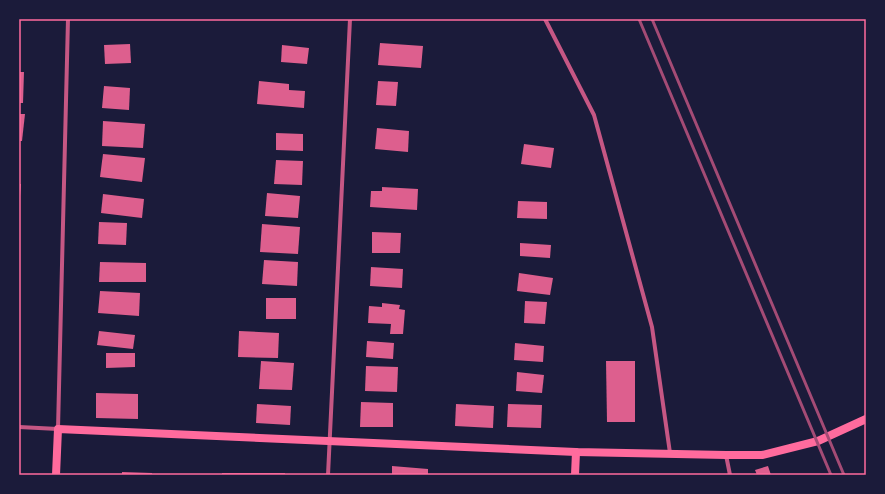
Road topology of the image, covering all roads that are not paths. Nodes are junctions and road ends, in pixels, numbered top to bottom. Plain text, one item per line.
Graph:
1 (68, 19) edge
2 (350, 19) edge
3 (545, 19) edge
4 (866, 419) edge
5 (19, 427) edge
6 (58, 429) junction
7 (330, 440) junction
8 (576, 452) junction
9 (670, 453) junction
10 (726, 455) junction
11 (56, 475) edge
12 (328, 475) edge
13 (574, 475) edge
14 (730, 475) edge

1 - 6 street
2 - 7 street
3 - 9 street
4 - 10 main road
5 - 6 street
6 - 7 main road
6 - 11 main road
7 - 8 main road
7 - 12 street
8 - 9 main road
8 - 13 main road
9 - 10 main road
10 - 14 street

